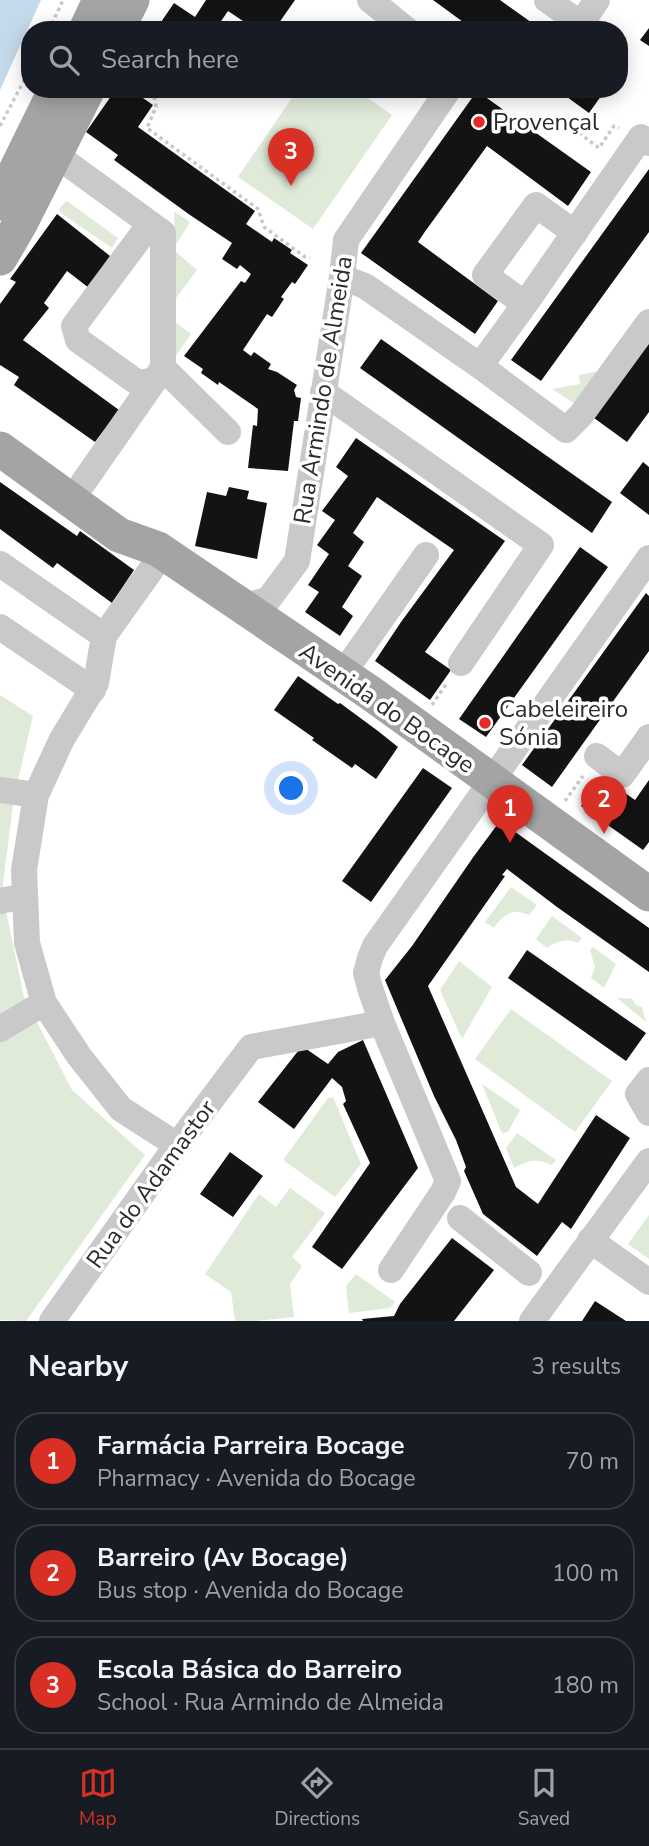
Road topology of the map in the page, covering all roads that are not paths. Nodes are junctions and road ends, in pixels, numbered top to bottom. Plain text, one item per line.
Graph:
1 (100, 0) edge
2 (132, 0) edge
3 (370, 0) edge
4 (547, 0) edge
5 (597, 0) edge
6 (90, 21) edge
7 (122, 21) edge
8 (397, 21) edge
9 (577, 21) edge
10 (583, 21) edge
11 (52, 98) edge
12 (84, 98) edge
13 (443, 98) edge
14 (649, 143) edge
15 (56, 155) junction
16 (0, 203) edge
17 (150, 224) junction
18 (575, 233) junction
19 (0, 258) edge
20 (342, 277) junction
21 (525, 304) junction
22 (649, 323) edge
23 (480, 366) junction
24 (159, 374) junction
25 (323, 392) junction
26 (0, 423) edge
27 (228, 432) dead end
28 (0, 449) edge
29 (83, 483) junction
30 (160, 551) junction
31 (426, 555) dead end
32 (649, 558) edge
33 (0, 564) edge
34 (240, 607) junction
35 (0, 627) edge
36 (104, 636) junction
37 (461, 663) road end
38 (342, 675) junction
39 (93, 690) junction
40 (649, 737) edge
41 (597, 756) road end
42 (492, 782) junction
43 (0, 790) edge
44 (36, 795) junction
45 (649, 894) edge
46 (12, 899) edge
47 (44, 1003) junction
48 (383, 1023) junction
49 (0, 1029) edge
50 (649, 1080) edge
51 (649, 1113) edge
52 (177, 1145) junction
53 (649, 1161) edge
54 (460, 1219) dead end
55 (590, 1240) junction
56 (391, 1270) dead end
57 (529, 1273) dead end
58 (649, 1282) edge
59 (52, 1321) edge
60 (532, 1321) edge

1 - 6 main road
2 - 7 main road
3 - 8 street
4 - 9 street
5 - 10 street
11 - 16 main road
12 - 15 main road
13 - 20 street, Rua Armindo de Almeida
14 - 18 street
15 - 17 street
15 - 19 main road
17 - 24 street
17 - 24 street
18 - 21 street
18 - 21 street
20 - 23 street
20 - 25 street, Rua Armindo de Almeida
21 - 23 street
22 - 23 street
24 - 27 street
24 - 29 street
25 - 34 street, Rua Armindo de Almeida
25 - 37 street
26 - 29 main road, Avenida do Bocage
28 - 30 main road, Avenida do Bocage
29 - 30 main road, Avenida do Bocage
30 - 34 main road, Avenida do Bocage
30 - 36 street
31 - 38 street
32 - 42 street
33 - 36 street
34 - 38 main road, Avenida do Bocage
35 - 39 street
36 - 39 street
38 - 42 main road, Avenida do Bocage
39 - 44 street
40 - 41 street
42 - 45 main road, Avenida do Bocage
42 - 48 street
43 - 44 street
44 - 46 street
46 - 47 street
47 - 49 street
47 - 52 street
48 - 52 street, Rua do Adamastor
48 - 56 street
50 - 51 street
52 - 59 street, Rua do Adamastor
53 - 55 street
54 - 57 street
55 - 58 street
55 - 60 street

